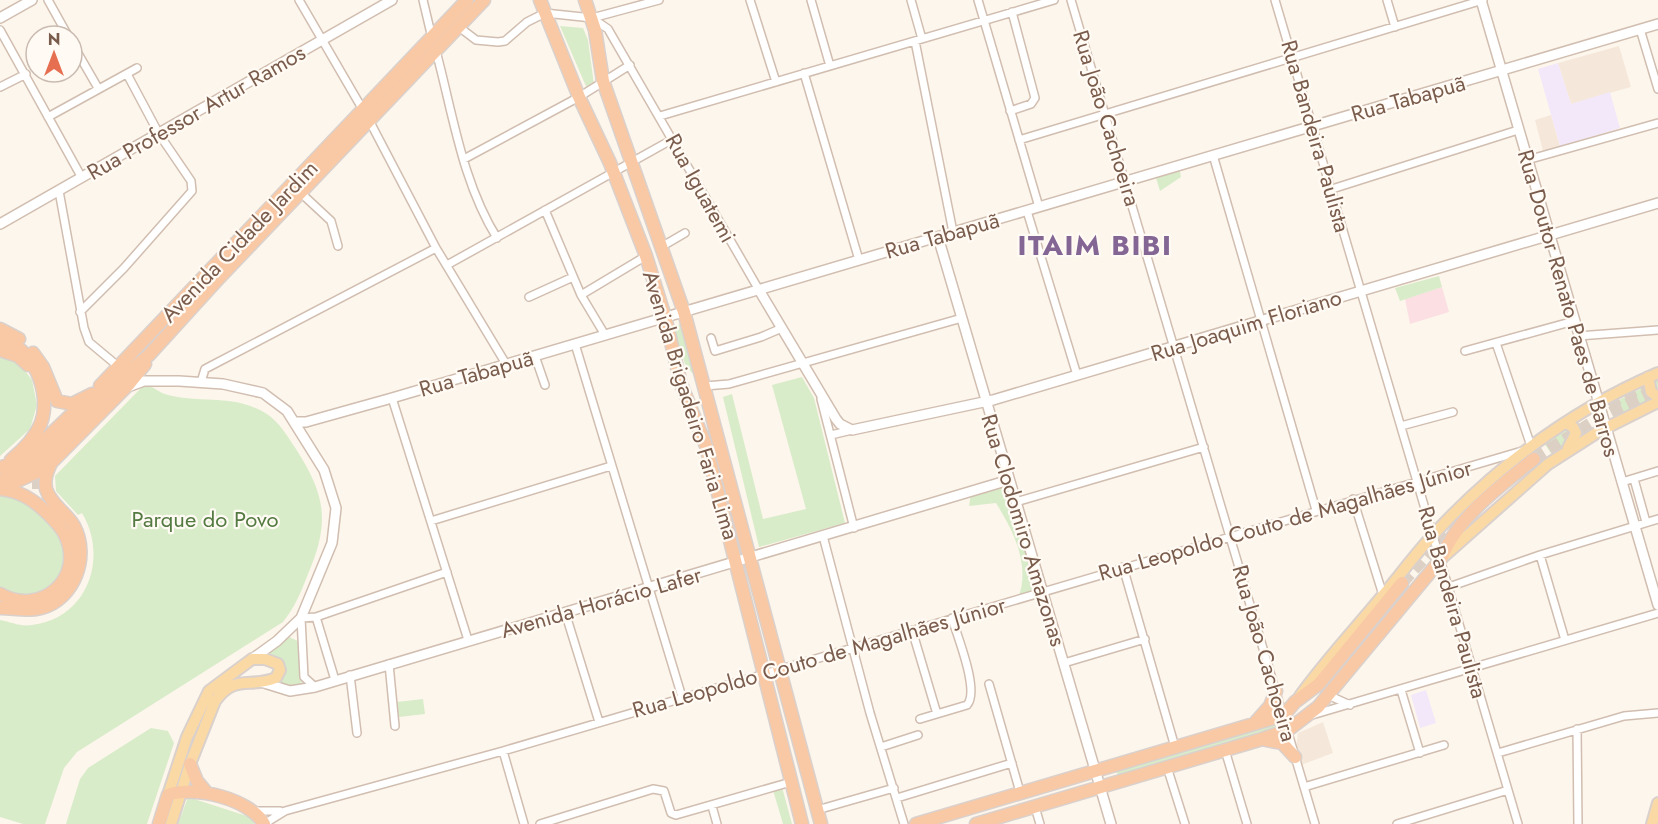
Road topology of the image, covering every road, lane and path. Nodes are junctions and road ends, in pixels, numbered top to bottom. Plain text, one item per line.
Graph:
1 (32, 0) edge
2 (48, 0) edge
3 (299, 0) edge
4 (392, 0) edge
5 (423, 0) edge
6 (467, 0) edge
7 (484, 0) edge
8 (540, 0) edge
9 (585, 0) edge
10 (659, 0) edge
11 (750, 0) edge
12 (811, 0) edge
13 (911, 0) edge
14 (978, 0) edge
15 (1054, 0) edge
16 (1071, 0) edge
17 (1275, 0) edge
18 (1387, 0) edge
19 (1482, 0) edge
20 (1012, 12) junction
21 (544, 13) junction
22 (0, 18) edge
23 (592, 18) junction
24 (984, 21) junction
25 (61, 24) edge
26 (1658, 24) edge
27 (459, 27) junction
28 (1395, 27) junction
29 (1640, 29) junction
30 (0, 30) edge
31 (432, 38) junction
32 (321, 40) junction
33 (919, 40) junction
34 (436, 51) junction
35 (1293, 58) junction
36 (84, 64) edge
37 (630, 65) junction
38 (830, 66) junction
39 (137, 68) dead end
40 (1501, 70) junction
41 (24, 71) edge
42 (804, 73) junction
43 (127, 74) junction
44 (24, 75) edge
45 (603, 81) junction
46 (776, 82) junction
47 (31, 84) edge
48 (0, 87) edge
49 (98, 88) junction
50 (1658, 89) edge
51 (579, 97) junction
52 (1011, 111) junction
53 (1105, 114) junction
54 (660, 116) junction
55 (48, 117) junction
56 (367, 117) junction
57 (1658, 123) edge
58 (1313, 126) junction
59 (1518, 130) junction
60 (159, 134) junction
61 (673, 140) junction
62 (1019, 140) junction
63 (1213, 155) junction
64 (464, 159) junction
65 (1527, 160) junction
66 (630, 162) junction
67 (322, 164) dead end
68 (613, 171) junction
69 (82, 178) junction
70 (1126, 181) junction
71 (1332, 189) junction
72 (59, 191) junction
73 (302, 194) junction
74 (1658, 203) edge
75 (1039, 207) junction
76 (545, 210) junction
77 (1026, 210) junction
78 (0, 224) edge
79 (953, 232) junction
80 (686, 233) dead end
81 (1549, 236) junction
82 (938, 237) junction
83 (497, 238) junction
84 (338, 246) dead end
85 (661, 247) junction
86 (436, 248) junction
87 (646, 256) junction
88 (859, 260) junction
89 (447, 265) junction
90 (573, 277) junction
91 (214, 280) junction
92 (759, 290) junction
93 (1361, 291) junction
94 (581, 295) junction
95 (529, 297) dead end
96 (80, 312) junction
97 (684, 312) junction
98 (665, 317) junction
99 (962, 318) junction
100 (1262, 321) junction
101 (1574, 321) junction
102 (782, 328) junction
103 (0, 329) edge
104 (1658, 330) edge
105 (605, 335) junction
106 (1578, 336) junction
107 (711, 338) dead end
108 (0, 339) edge
109 (1496, 343) junction
110 (575, 344) junction
111 (1175, 347) junction
112 (0, 350) edge
113 (1465, 351) dead end
114 (149, 356) junction
115 (535, 356) junction
116 (676, 362) junction
117 (506, 364) junction
118 (803, 364) junction
119 (119, 367) junction
120 (36, 374) junction
121 (1077, 375) junction
122 (1653, 375) edge
123 (201, 382) junction
124 (545, 385) dead end
125 (705, 386) junction
126 (819, 390) junction
127 (92, 394) junction
128 (119, 394) junction
129 (1658, 397) edge
130 (392, 398) junction
131 (986, 402) junction
132 (1658, 402) edge
133 (1598, 403) junction
134 (692, 410) junction
135 (711, 410) junction
136 (1453, 412) dead end
137 (294, 422) junction
138 (1566, 423) junction
139 (1401, 426) junction
140 (1606, 428) junction
141 (852, 430) junction
142 (831, 435) junction
143 (40, 446) junction
144 (1204, 447) junction
145 (1528, 448) junction
146 (1566, 451) junction
147 (1534, 459) tunnel mouth
148 (49, 461) junction
149 (611, 466) junction
150 (0, 467) edge
151 (1658, 471) edge
152 (1634, 478) junction
153 (1009, 480) junction
154 (1418, 480) junction
155 (1622, 482) junction
156 (0, 485) edge
157 (38, 489) dead end
158 (1353, 499) junction
159 (1016, 502) junction
160 (1316, 510) junction
161 (1658, 519) edge
162 (431, 521) junction
163 (1646, 522) junction
164 (1636, 525) junction
165 (854, 528) junction
166 (1433, 534) junction
167 (823, 536) junction
168 (1231, 536) junction
169 (1540, 555) junction
170 (751, 557) junction
171 (1441, 559) junction
172 (737, 561) junction
173 (1123, 567) junction
174 (447, 572) junction
175 (1402, 583) tunnel mouth
176 (648, 587) junction
177 (1449, 587) junction
178 (68, 590) junction
179 (1043, 591) junction
180 (0, 594) edge
181 (1383, 595) junction
182 (1658, 605) edge
183 (0, 608) edge
184 (565, 612) junction
185 (1658, 613) edge
186 (316, 617) junction
187 (301, 618) junction
188 (952, 618) junction
189 (912, 630) junction
190 (1145, 639) junction
191 (468, 640) junction
192 (1565, 640) junction
193 (852, 647) junction
194 (252, 659) junction
195 (1064, 663) junction
196 (389, 664) junction
197 (779, 668) junction
198 (1473, 669) junction
199 (765, 672) junction
200 (350, 675) junction
201 (335, 680) junction
202 (261, 682) junction
203 (989, 684) dead end
204 (315, 687) junction
205 (1401, 690) junction
206 (1276, 691) junction
207 (1328, 695) junction
208 (682, 697) junction
209 (1295, 702) junction
210 (1350, 705) junction
211 (1658, 713) edge
212 (937, 714) junction
213 (792, 715) junction
214 (1284, 716) junction
215 (1307, 717) junction
216 (920, 719) dead end
217 (598, 722) junction
218 (777, 723) junction
219 (1254, 724) junction
220 (395, 726) dead end
221 (1577, 729) junction
222 (1288, 730) junction
223 (357, 733) dead end
224 (918, 735) dead end
225 (781, 740) junction
226 (1259, 740) junction
227 (1444, 745) dead end
228 (881, 747) junction
229 (1175, 747) junction
230 (1225, 750) junction
231 (503, 751) junction
232 (1419, 753) junction
233 (1498, 753) junction
234 (1295, 757) junction
235 (1012, 763) junction
236 (190, 764) junction
237 (1167, 767) junction
238 (1095, 770) junction
239 (807, 773) junction
240 (791, 782) junction
241 (1100, 787) junction
242 (1304, 787) junction
243 (894, 788) junction
244 (1508, 790) junction
245 (181, 792) junction
246 (1020, 792) junction
247 (207, 793) junction
248 (168, 795) junction
249 (897, 798) junction
250 (1658, 803) edge
251 (712, 806) junction
252 (1035, 807) junction
253 (285, 811) junction
254 (254, 812) junction
255 (820, 819) edge
256 (1002, 820) edge
257 (1651, 822) edge
258 (159, 824) edge
259 (171, 824) edge
260 (264, 824) edge
261 (525, 824) edge
262 (540, 824) edge
263 (717, 824) edge
264 (801, 824) edge
265 (904, 824) edge
266 (916, 824) edge
267 (976, 824) edge
268 (1040, 824) edge
269 (1111, 824) edge
270 (1185, 824) edge
271 (1246, 824) edge
272 (1315, 824) edge
273 (1397, 824) edge
274 (1518, 824) edge
275 (1578, 824) edge

1 - 22 street
2 - 25 street
3 - 32 street
4 - 32 street, Rua Professor Artur Ramos
5 - 31 street
6 - 31 highway, Avenida Cidade Jardim
7 - 27 highway, Avenida Cidade Jardim
8 - 21 highway, Avenida Brigadeiro Faria Lima
9 - 23 highway, Avenida Brigadeiro Faria Lima
10 - 23 street
11 - 46 street
12 - 38 street
13 - 33 street
14 - 24 street
15 - 20 street
16 - 53 street, Rua João Cachoeira
17 - 35 street, Rua Bandeira Paulista
18 - 28 street
19 - 28 street
19 - 40 street, Rua Doutor Renato Paes de Barros
20 - 24 street
20 - 52 street
21 - 23 street
21 - 27 street
21 - 51 highway, Avenida Brigadeiro Faria Lima
23 - 37 street, Rua Iguatemi
23 - 45 highway, Avenida Brigadeiro Faria Lima
24 - 33 street
24 - 52 street
26 - 29 street, Rua Tabapuã
27 - 34 highway, Avenida Cidade Jardim
28 - 35 street
29 - 40 street, Rua Tabapuã
29 - 50 street
30 - 41 street
31 - 56 highway, Avenida Cidade Jardim
32 - 56 street
32 - 60 street, Rua Professor Artur Ramos
33 - 38 street
33 - 79 street
34 - 56 highway, Avenida Cidade Jardim
34 - 64 street
35 - 53 street
35 - 58 street, Rua Bandeira Paulista
36 - 49 street
37 - 45 street
37 - 54 street, Rua Iguatemi
38 - 42 street
39 - 43 street
40 - 58 street, Rua Tabapuã
40 - 59 street, Rua Doutor Renato Paes de Barros
42 - 46 street
42 - 88 street
43 - 49 street
43 - 60 street
44 - 48 street
45 - 51 street
45 - 66 highway, Avenida Brigadeiro Faria Lima
46 - 54 street
47 - 55 street
49 - 55 street
51 - 64 street
51 - 68 highway, Avenida Brigadeiro Faria Lima
52 - 62 street
53 - 62 street
53 - 70 street, Rua João Cachoeira
54 - 61 street, Rua Iguatemi
55 - 69 street
56 - 73 highway, Avenida Cidade Jardim
56 - 86 street
56 - 119 highway, Avenida Cidade Jardim
57 - 65 street
58 - 63 street, Rua Tabapuã
58 - 71 street, Rua Bandeira Paulista
59 - 65 street, Rua Doutor Renato Paes de Barros
59 - 71 street
60 - 69 street, Rua Professor Artur Ramos
60 - 96 street
61 - 66 street
61 - 92 street, Rua Iguatemi
62 - 75 street
63 - 70 street, Rua Tabapuã
63 - 100 street
64 - 83 street
65 - 81 street, Rua Doutor Renato Paes de Barros
66 - 68 street
66 - 85 highway, Avenida Brigadeiro Faria Lima
67 - 91 highway
68 - 76 street
68 - 87 highway, Avenida Brigadeiro Faria Lima
69 - 72 street, Rua Professor Artur Ramos
70 - 75 street, Rua Tabapuã
70 - 111 street, Rua João Cachoeira
71 - 93 street, Rua Bandeira Paulista
72 - 78 street, Rua Professor Artur Ramos
72 - 96 street
73 - 84 street
73 - 91 highway, Avenida Cidade Jardim
74 - 81 street, Rua Joaquim Floriano
75 - 77 street, Rua Tabapuã
76 - 83 street
76 - 90 street
77 - 79 street, Rua Tabapuã
77 - 121 street
79 - 82 street, Rua Tabapuã
80 - 85 street
81 - 93 street, Rua Joaquim Floriano
81 - 101 street, Rua Doutor Renato Paes de Barros
82 - 88 street, Rua Tabapuã
82 - 99 street, Rua Clodomiro Amazonas
83 - 89 street
85 - 97 highway, Avenida Brigadeiro Faria Lima
86 - 89 street
86 - 123 street
87 - 94 street
87 - 98 highway, Avenida Brigadeiro Faria Lima
88 - 92 street, Rua Tabapuã
89 - 117 street
90 - 94 street
90 - 95 street
91 - 114 highway, Avenida Cidade Jardim
91 - 143 highway
92 - 97 street, Rua Tabapuã
92 - 102 street, Rua Iguatemi
93 - 100 street, Rua Joaquim Floriano
93 - 139 street, Rua Bandeira Paulista
94 - 105 street
96 - 119 street
97 - 98 street, Rua Tabapuã
97 - 125 highway, Avenida Brigadeiro Faria Lima
98 - 105 street, Rua Tabapuã
98 - 116 highway, Avenida Brigadeiro Faria Lima
99 - 118 street
99 - 131 street, Rua Clodomiro Amazonas
100 - 111 street, Rua Joaquim Floriano
100 - 160 street
101 - 106 street, Rua Doutor Renato Paes de Barros
101 - 109 street
102 - 107 street
102 - 118 street, Rua Iguatemi
103 - 127 highway
104 - 106 street
105 - 110 street, Rua Tabapuã
106 - 133 street, Rua Doutor Renato Paes de Barros
108 - 120 highway
109 - 113 street
109 - 145 street
110 - 115 street, Rua Tabapuã
110 - 149 street
111 - 121 street, Rua Joaquim Floriano
111 - 144 street, Rua João Cachoeira
112 - 120 highway
114 - 128 highway, Avenida Cidade Jardim
114 - 148 highway
114 - 156 highway, Avenida Cidade Jardim
115 - 117 street, Rua Tabapuã
115 - 124 street
116 - 125 highway
116 - 134 highway, Avenida Brigadeiro Faria Lima
117 - 130 street, Rua Tabapuã
118 - 125 street
118 - 126 street, Rua Iguatemi
119 - 127 highway, Avenida Cidade Jardim
120 - 150 highway
121 - 131 street, Rua Joaquim Floriano
122 - 129 main road
122 - 133 main road
123 - 128 street
123 - 137 street
125 - 135 highway, Avenida Brigadeiro Faria Lima
126 - 141 street, Rua Iguatemi
126 - 142 street
127 - 143 highway, Avenida Cidade Jardim
128 - 148 highway, Avenida Cidade Jardim
130 - 137 street, Rua Tabapuã
130 - 162 street
131 - 141 street, Rua Joaquim Floriano
131 - 153 street, Rua Clodomiro Amazonas
132 - 140 main road
133 - 138 main road
133 - 140 street, Rua Doutor Renato Paes de Barros
134 - 135 highway
134 - 172 highway, Avenida Brigadeiro Faria Lima
135 - 170 highway, Avenida Brigadeiro Faria Lima
136 - 139 street
137 - 187 street
138 - 145 main road
138 - 146 main road
139 - 154 street, Rua Bandeira Paulista
140 - 146 main road
140 - 155 street, Rua Doutor Renato Paes de Barros
141 - 142 street, Rua Joaquim Floriano
142 - 165 street
143 - 150 highway, Avenida Cidade Jardim
144 - 159 street
144 - 168 street, Rua João Cachoeira
145 - 154 street, Rua Leopoldo Couto de Magalhães Júnior
145 - 166 main road
146 - 171 main road
147 - 171 highway
148 - 156 highway, Avenida Cidade Jardim
148 - 178 highway
149 - 162 street
149 - 176 street
151 - 152 street
152 - 155 street
152 - 163 street, Rua Doutor Renato Paes de Barros
153 - 159 street, Rua Clodomiro Amazonas
153 - 165 street, Avenida Horácio Lafer
154 - 158 street, Rua Leopoldo Couto de Magalhães Júnior
154 - 166 street, Rua Bandeira Paulista
155 - 164 street, Rua Doutor Renato Paes de Barros
156 - 180 highway
157 - 178 highway
158 - 160 street, Rua Leopoldo Couto de Magalhães Júnior
158 - 181 street
159 - 179 street, Rua Clodomiro Amazonas
160 - 168 street, Rua Leopoldo Couto de Magalhães Júnior
161 - 163 street
162 - 174 street
163 - 164 street
164 - 169 street
164 - 182 street, Rua Doutor Renato Paes de Barros
165 - 167 street, Avenida Horácio Lafer
166 - 171 street, Rua Bandeira Paulista
166 - 181 main road
167 - 170 street, Avenida Horácio Lafer
167 - 193 street
168 - 173 street, Rua Leopoldo Couto de Magalhães Júnior
168 - 206 street, Rua João Cachoeira
169 - 177 street
169 - 192 street
170 - 172 street, Avenida Horácio Lafer
170 - 197 highway, Avenida Brigadeiro Faria Lima
171 - 177 street, Rua Bandeira Paulista
171 - 207 highway
172 - 176 street, Avenida Horácio Lafer
172 - 199 highway, Avenida Brigadeiro Faria Lima
173 - 179 street, Rua Leopoldo Couto de Magalhães Júnior
173 - 190 street
174 - 186 street
174 - 191 street
175 - 209 highway
176 - 184 street, Avenida Horácio Lafer
176 - 208 street
177 - 198 street, Rua Bandeira Paulista
178 - 183 highway
179 - 188 street, Rua Leopoldo Couto de Magalhães Júnior
179 - 195 street, Rua Clodomiro Amazonas
181 - 209 main road
184 - 191 street, Avenida Horácio Lafer
184 - 217 street
185 - 192 street
186 - 187 street
186 - 201 street
187 - 194 street
187 - 204 street
188 - 189 street, Rua Leopoldo Couto de Magalhães Júnior
188 - 212 street
189 - 193 street, Rua Leopoldo Couto de Magalhães Júnior
189 - 212 street
190 - 195 street
190 - 229 street
191 - 196 street, Avenida Horácio Lafer
192 - 198 street
193 - 197 street, Rua Leopoldo Couto de Magalhães Júnior
193 - 228 street
194 - 202 main road
194 - 248 main road
195 - 238 street, Rua Clodomiro Amazonas
196 - 200 street, Avenida Horácio Lafer
196 - 220 street
197 - 199 street, Rua Leopoldo Couto de Magalhães Júnior
197 - 213 highway, Avenida Brigadeiro Faria Lima
198 - 205 street
198 - 233 street, Rua Bandeira Paulista
199 - 208 street, Rua Leopoldo Couto de Magalhães Júnior
199 - 218 highway, Avenida Brigadeiro Faria Lima
200 - 201 street, Avenida Horácio Lafer
200 - 223 street
201 - 204 street, Avenida Horácio Lafer
202 - 204 street, Avenida Horácio Lafer
202 - 236 main road
203 - 235 street
205 - 210 street
205 - 232 street
206 - 214 street, Rua João Cachoeira
206 - 219 highway
207 - 210 street
207 - 215 highway
208 - 217 street, Rua Leopoldo Couto de Magalhães Júnior
209 - 214 highway
210 - 215 street
211 - 221 street
212 - 216 street
213 - 218 highway
213 - 239 highway, Avenida Brigadeiro Faria Lima
214 - 219 highway
214 - 222 street, Rua João Cachoeira
215 - 222 highway
217 - 231 street, Rua Leopoldo Couto de Magalhães Júnior
218 - 225 highway, Avenida Brigadeiro Faria Lima
219 - 229 highway
221 - 233 street
221 - 275 street
222 - 226 highway
222 - 234 street, Rua João Cachoeira
224 - 228 street
225 - 239 highway
225 - 240 highway, Avenida Brigadeiro Faria Lima
226 - 230 highway
226 - 234 highway
227 - 232 street
228 - 243 street
229 - 238 highway
230 - 237 highway
230 - 271 street
231 - 253 street, Rua Leopoldo Couto de Magalhães Júnior
231 - 261 street
232 - 242 street
233 - 244 street, Rua Bandeira Paulista
234 - 242 street, Rua João Cachoeira
235 - 246 street
235 - 249 street
236 - 245 main road
236 - 247 highway
237 - 241 highway
237 - 270 street
238 - 241 street, Rua Clodomiro Amazonas
238 - 246 highway
239 - 255 highway, Avenida Brigadeiro Faria Lima
240 - 251 street
240 - 264 highway, Avenida Brigadeiro Faria Lima
241 - 252 highway
241 - 269 street, Rua Clodomiro Amazonas
242 - 272 street, Rua João Cachoeira
243 - 249 street
243 - 255 street
244 - 273 street
244 - 274 street, Rua Bandeira Paulista
245 - 247 highway
245 - 248 highway
245 - 259 main road
246 - 266 highway
247 - 254 highway
248 - 258 highway
249 - 265 street
250 - 257 main road
251 - 262 street
251 - 263 street
252 - 256 highway
252 - 268 street
253 - 254 street, Rua Leopoldo Couto de Magalhães Júnior
253 - 260 street, Rua Leopoldo Couto de Magalhães Júnior
254 - 260 highway
256 - 267 highway

